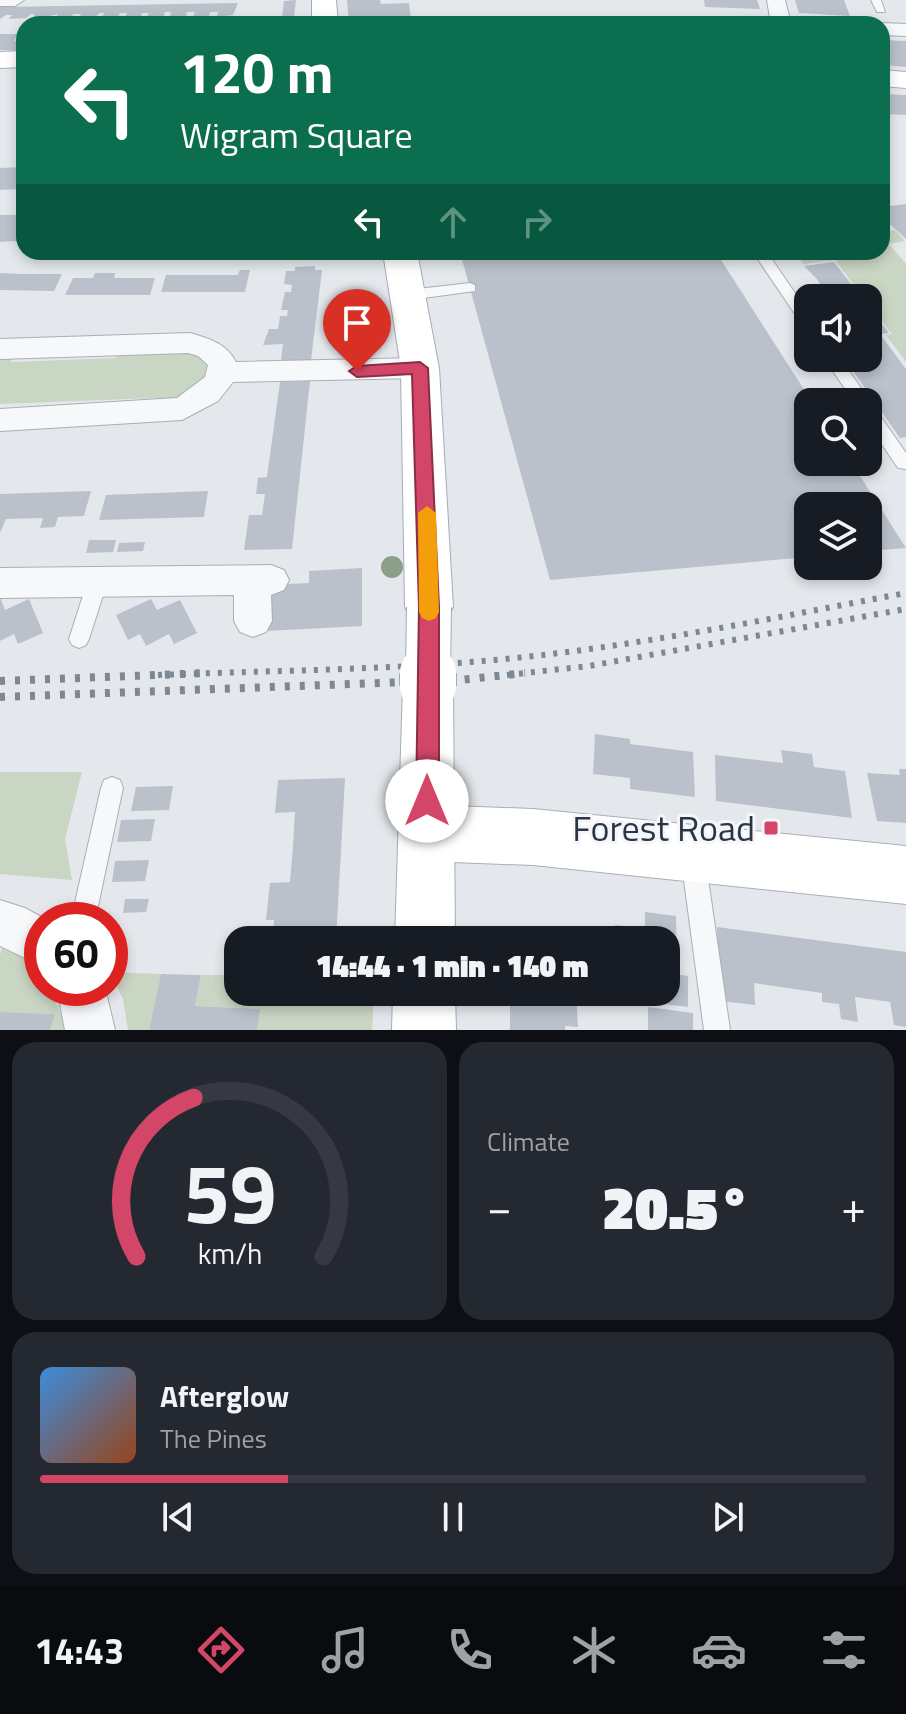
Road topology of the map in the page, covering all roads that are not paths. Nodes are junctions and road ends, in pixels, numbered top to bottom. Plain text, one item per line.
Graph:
1 (0, 0) edge
2 (15, 0) edge
3 (402, 260) edge
4 (765, 260) edge
5 (470, 288) dead end
6 (409, 295) junction
7 (794, 302) edge
8 (0, 349) edge
9 (420, 368) junction
10 (224, 372) junction
11 (0, 420) edge
12 (882, 431) edge
13 (904, 463) dead end
14 (188, 582) junction
15 (0, 583) edge
16 (97, 583) junction
17 (79, 639) dead end
18 (112, 788) dead end
19 (427, 833) junction
20 (692, 851) junction
21 (906, 875) edge
22 (87, 902) edge
23 (0, 923) edge
24 (425, 926) edge
25 (24, 933) edge
26 (85, 1006) edge
27 (424, 1006) edge
28 (90, 1030) edge
29 (424, 1030) edge
30 (717, 1030) edge

1 - 2 street
3 - 6 main road
4 - 7 lane
5 - 6 lane
6 - 9 main road
8 - 10 street
9 - 10 street
9 - 19 main road, bridge
10 - 11 street
12 - 13 lane
14 - 14 street
14 - 16 street
15 - 16 street
16 - 17 lane
18 - 22 lane
19 - 20 main road
19 - 24 main road
20 - 21 main road
20 - 30 lane
23 - 25 street
26 - 28 street
27 - 29 main road

